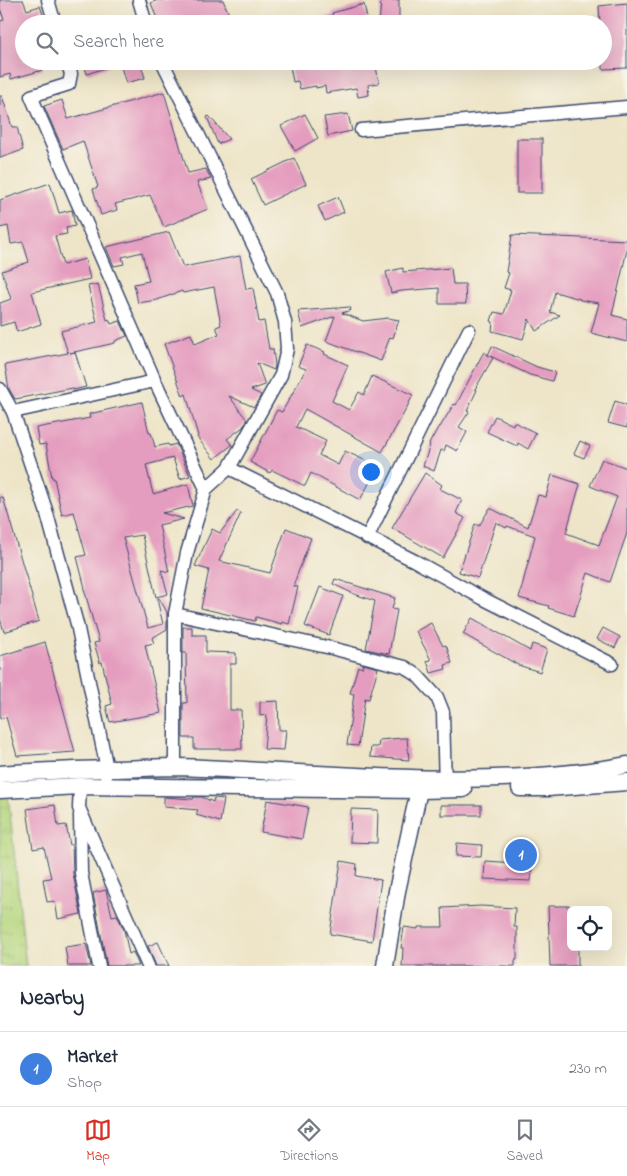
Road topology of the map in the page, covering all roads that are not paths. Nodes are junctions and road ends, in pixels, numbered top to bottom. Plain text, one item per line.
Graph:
1 (48, 0) edge
2 (139, 0) edge
3 (52, 15) edge
4 (143, 15) edge
5 (70, 70) edge
6 (166, 70) edge
7 (627, 107) edge
8 (361, 130) dead end
9 (468, 330) dead end
10 (155, 381) junction
11 (0, 389) edge
12 (13, 412) junction
13 (229, 468) junction
14 (206, 489) junction
15 (367, 538) junction
16 (175, 614) junction
17 (612, 664) dead end
18 (627, 765) edge
19 (175, 767) junction
20 (192, 768) junction
21 (107, 769) junction
22 (0, 774) edge
23 (328, 781) junction
24 (627, 782) edge
25 (419, 784) junction
26 (445, 784) junction
27 (80, 786) junction
28 (105, 786) junction
29 (189, 787) junction
30 (0, 790) edge
31 (80, 808) junction
32 (99, 966) edge
33 (148, 966) edge
34 (385, 966) edge

1 - 3 street
2 - 4 street
5 - 10 street
6 - 13 street
7 - 8 street
9 - 15 street
10 - 12 street
10 - 14 street
11 - 12 street
12 - 21 street
13 - 14 street
13 - 15 street
14 - 16 street
15 - 17 street
16 - 19 street
16 - 26 street
18 - 26 street
19 - 20 street
19 - 21 street
20 - 23 street
20 - 29 street
21 - 22 street
21 - 28 street
23 - 25 street
23 - 29 street
24 - 26 street
25 - 26 street
25 - 34 street
27 - 28 street
27 - 30 street
27 - 31 street
28 - 29 street
31 - 32 street
31 - 33 street

